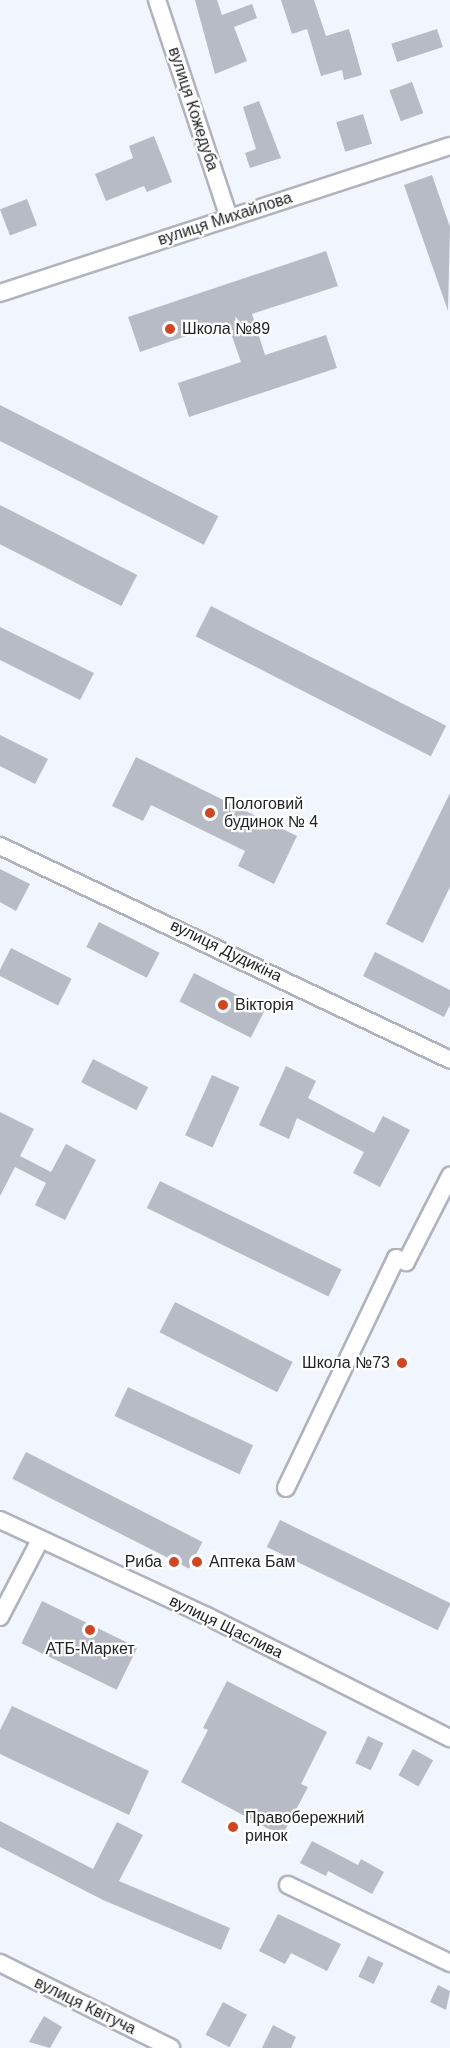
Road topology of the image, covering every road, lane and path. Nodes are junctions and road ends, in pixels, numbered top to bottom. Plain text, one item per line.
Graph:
1 (157, 0) edge
2 (450, 146) edge
3 (229, 218) junction
4 (0, 293) edge
5 (0, 846) edge
6 (450, 1060) edge
7 (450, 1176) edge
8 (286, 1488) dead end
9 (0, 1520) edge
10 (39, 1540) junction
11 (0, 1617) edge
12 (450, 1738) edge
13 (288, 1886) dead end
14 (450, 1963) edge
15 (0, 1964) edge
16 (171, 2048) edge

1 - 3 street, вулиця Кожедуба
2 - 3 street, вулиця Михайлова
3 - 4 street, вулиця Михайлова
5 - 6 street, вулиця Дудикіна
7 - 8 street
9 - 10 street, вулиця Щаслива
10 - 11 street
10 - 12 street, вулиця Щаслива
13 - 14 street
15 - 16 street, вулиця Квітуча

